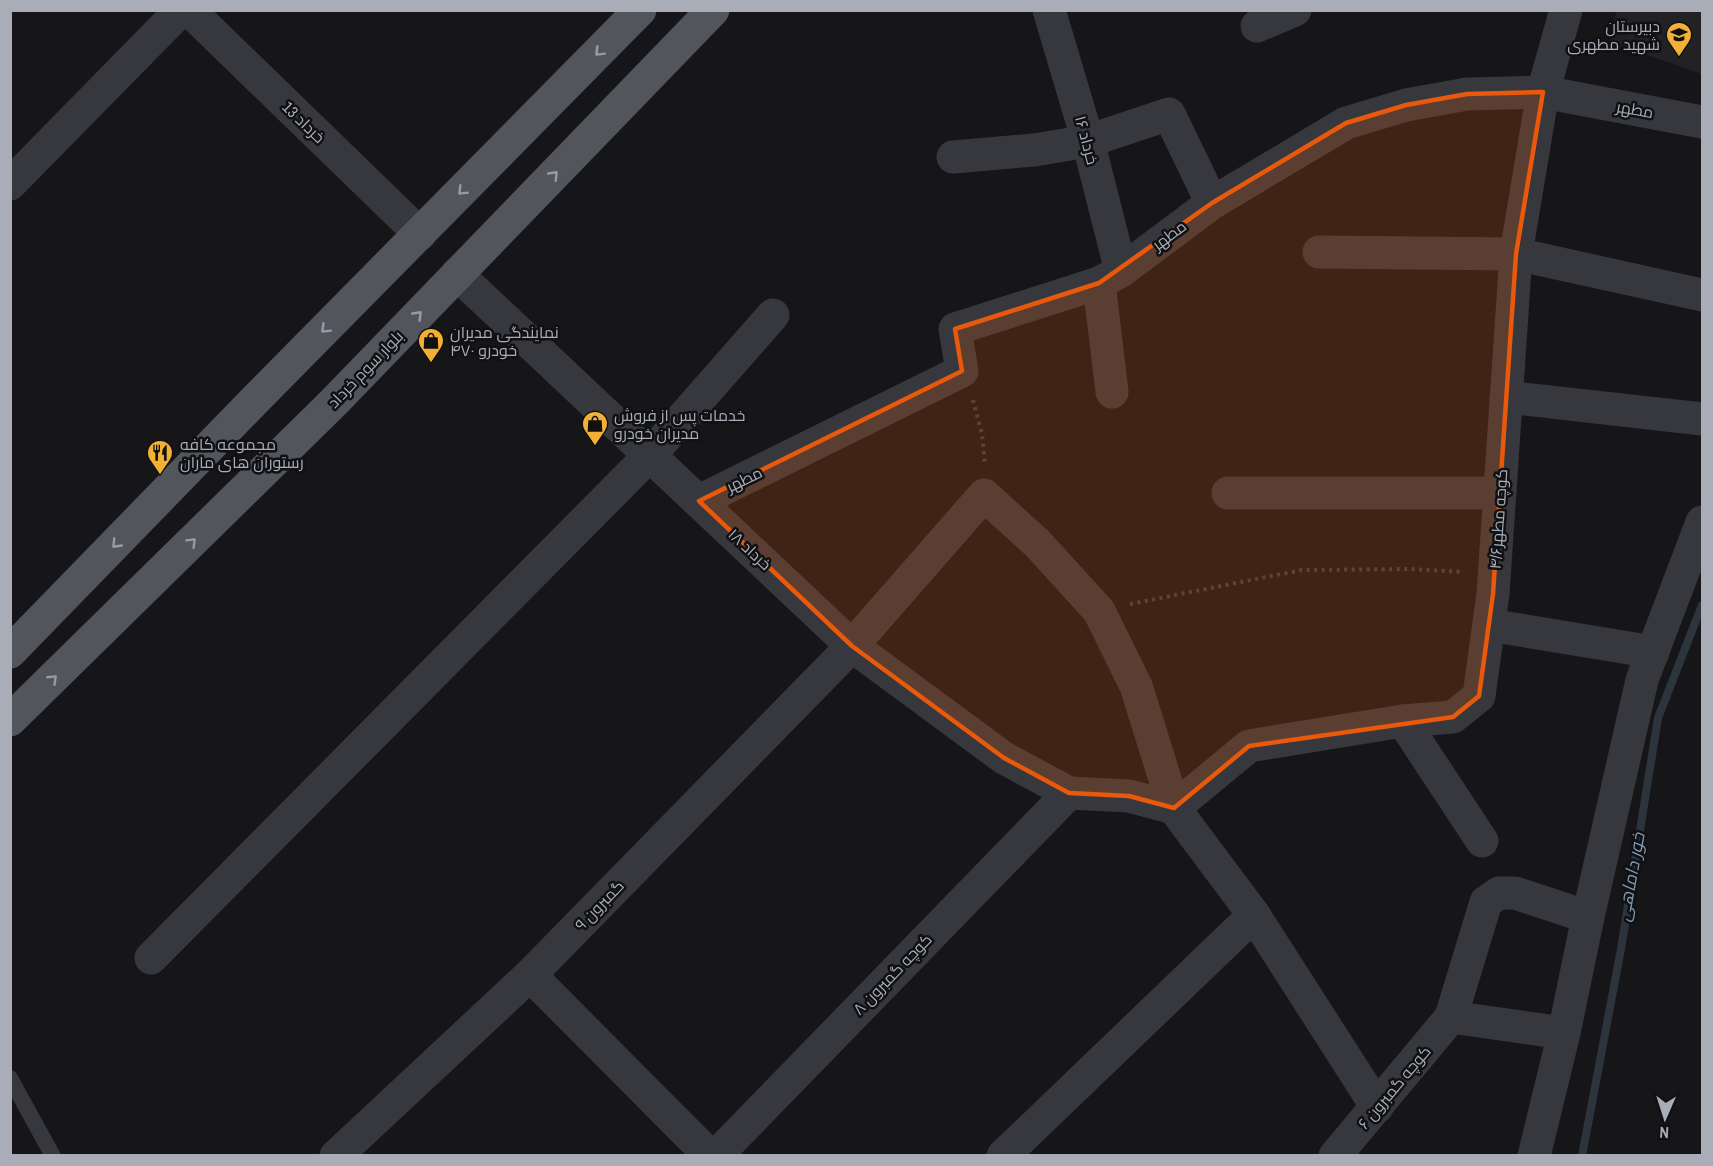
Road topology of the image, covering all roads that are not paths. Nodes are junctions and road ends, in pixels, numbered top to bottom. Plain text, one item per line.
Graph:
1 (181, 10) edge
2 (189, 10) edge
3 (640, 10) edge
4 (713, 10) edge
5 (1048, 10) edge
6 (1295, 10) edge
7 (1566, 10) edge
8 (1257, 26) dead end
9 (1543, 92) junction
10 (1702, 122) edge
11 (1088, 141) junction
12 (953, 157) dead end
13 (10, 184) edge
14 (1212, 203) junction
15 (420, 234) junction
16 (1319, 252) dead end
17 (1516, 254) junction
18 (457, 274) junction
19 (1110, 277) junction
20 (1702, 295) edge
21 (773, 315) dead end
22 (1112, 392) dead end
23 (1506, 397) junction
24 (1702, 419) edge
25 (650, 455) junction
26 (1228, 493) dead end
27 (1500, 493) junction
28 (699, 501) junction
29 (1702, 522) edge
30 (1489, 626) junction
31 (852, 646) junction
32 (10, 652) edge
33 (1653, 652) junction
34 (10, 720) edge
35 (1403, 721) junction
36 (1069, 793) junction
37 (1174, 808) junction
38 (1482, 841) dead end
39 (1254, 915) junction
40 (1588, 917) junction
41 (151, 958) dead end
42 (530, 975) junction
43 (1451, 1017) junction
44 (1564, 1033) junction
45 (10, 1078) edge
46 (1377, 1107) junction
47 (53, 1155) edge
48 (336, 1155) edge
49 (710, 1155) edge
50 (716, 1155) edge
51 (1003, 1155) edge
52 (1335, 1155) edge
53 (1534, 1155) edge

1 - 13 street
2 - 15 street, خرداد 13
3 -> 15 main road
18 -> 4 main road, بلوار سوم خرداد
5 - 11 street, خرداد ۱۶
6 - 8 street
7 - 9 street, کوچه مطهر۴/۶
9 - 10 street, مطهر
9 - 14 street, مطهر
9 - 17 street, کوچه مطهر۴/۶
11 - 12 street
11 - 14 street
11 - 19 street, خرداد ۱۶
14 - 19 street, مطهر
15 -> 32 main road
16 - 17 street
17 - 20 street
17 - 23 street, کوچه مطهر۴/۶
18 - 25 street, خرداد ۱۸
34 -> 18 main road, بلوار سوم خرداد
19 - 22 street, خرداد ۱۶
19 - 28 street, مطهر
21 - 25 street
23 - 24 street
23 - 27 street, کوچه مطهر۴/۶
25 - 28 street, خرداد ۱۸
25 - 41 street
26 - 27 street
27 - 30 street, کوچه مطهر۴/۶
28 - 31 street, خرداد ۱۸
29 - 33 street
30 - 33 street
30 - 35 street, کوچه مطهر۴/۶
31 - 36 street, خرداد ۱۸
31 - 37 street, گمبرون ۹
31 - 42 street, گمبرون ۹
33 - 40 street
35 - 37 street, کوچه مطهر۴/۶
35 - 38 street
36 - 37 street
36 - 50 street, کوچه گمبرون ۸
37 - 39 street
39 - 46 street
39 - 51 street
40 - 43 street
40 - 44 street
42 - 48 street, گمبرون ۹
42 - 49 street
43 - 44 street
43 - 46 street, کوچه گمبرون ۶
44 - 53 street
45 - 47 lane
46 - 52 street, کوچه گمبرون ۶

